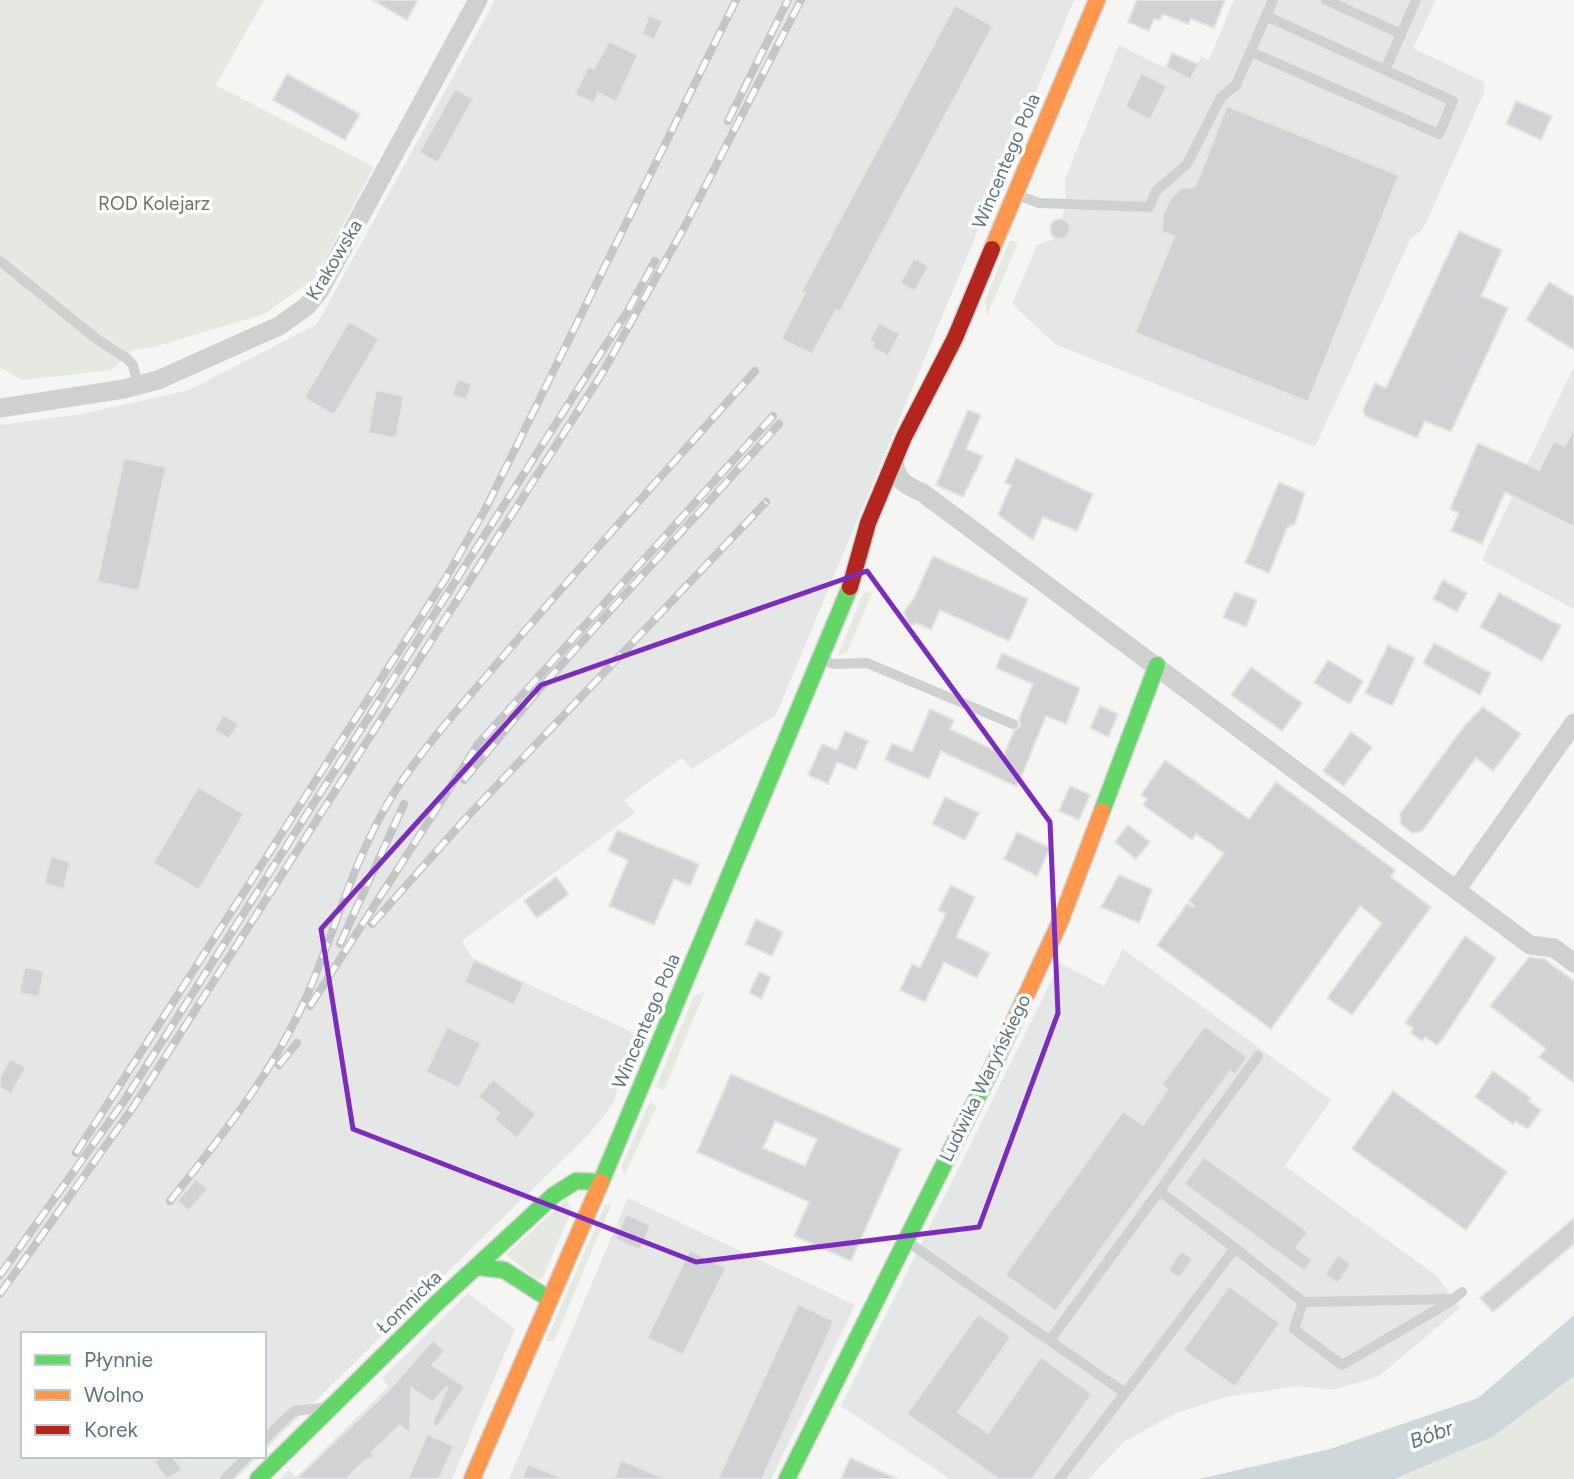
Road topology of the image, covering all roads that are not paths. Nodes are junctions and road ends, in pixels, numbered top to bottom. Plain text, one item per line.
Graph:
1 (478, 0) edge
2 (1097, 0) edge
3 (1273, 0) edge
4 (1325, 0) edge
5 (1416, 0) edge
6 (1266, 16) junction
7 (1401, 34) junction
8 (1251, 52) junction
9 (1385, 70) junction
10 (1015, 194) junction
11 (0, 261) edge
12 (955, 338) junction
13 (138, 386) junction
14 (0, 408) edge
15 (925, 432) dead end
16 (902, 477) junction
17 (884, 530) dead end
18 (854, 578) junction
19 (820, 660) junction
20 (1157, 665) junction
21 (1013, 723) dead end
22 (1574, 723) edge
23 (1457, 889) junction
24 (1574, 963) edge
25 (1258, 1056) dead end
26 (600, 1182) junction
27 (1159, 1191) junction
28 (905, 1239) junction
29 (1235, 1248) junction
30 (476, 1267) junction
31 (1462, 1292) dead end
32 (549, 1299) junction
33 (1454, 1299) junction
34 (1303, 1302) junction
35 (1050, 1340) junction
36 (1125, 1393) junction
37 (330, 1408) junction
38 (266, 1438) edge
39 (246, 1458) edge
40 (225, 1479) edge
41 (258, 1479) edge
42 (472, 1479) edge
43 (787, 1479) edge
44 (1059, 1479) edge

1 - 13 street, Krakowska
2 - 10 street, Wincentego Pola
3 - 6 lane
4 - 7 lane
5 - 7 lane
6 - 8 lane
6 - 9 lane
7 - 9 lane
8 - 9 lane
8 - 10 lane
10 - 12 street, Wincentego Pola
11 - 13 lane
12 - 15 street, Wincentego Pola
12 - 16 street, Wincentego Pola
13 - 14 street, Krakowska
16 - 18 street, Wincentego Pola
16 - 20 street
17 - 18 street, Wincentego Pola
18 - 19 street, Wincentego Pola
19 - 21 lane
19 - 26 street, Wincentego Pola
20 - 23 street
20 - 28 street, Ludwika Waryńskiego
22 - 23 street
23 - 24 street
25 - 27 lane
26 - 30 street, Łomnicka
26 - 32 street, Wincentego Pola
27 - 29 lane
27 - 35 lane
28 - 35 lane
28 - 43 street, Ludwika Waryńskiego
29 - 34 lane
29 - 36 lane
30 - 32 street
30 - 37 street, Łomnicka
31 - 33 lane
32 - 42 street, Wincentego Pola
33 - 34 lane
33 - 34 lane
35 - 36 lane
36 - 44 lane
37 - 38 lane
37 - 41 street, Łomnicka
39 - 40 lane

